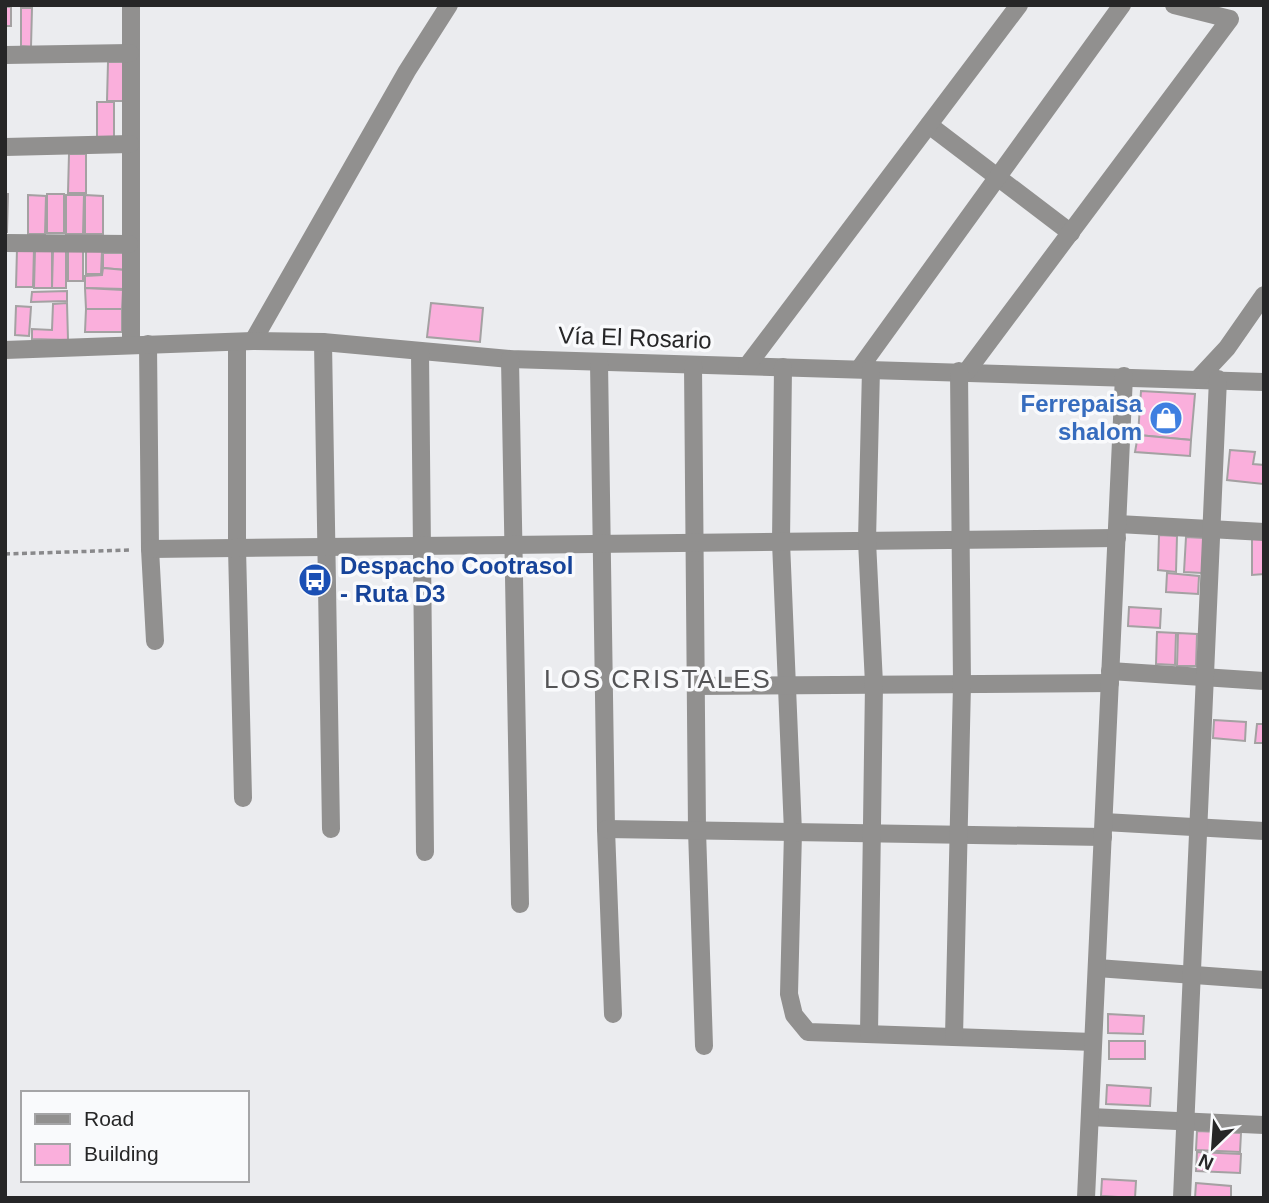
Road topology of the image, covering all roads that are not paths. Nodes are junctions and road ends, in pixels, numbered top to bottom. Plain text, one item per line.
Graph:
1 (131, 5) edge
2 (449, 5) edge
3 (1019, 5) edge
4 (1122, 5) edge
5 (1174, 5) edge
6 (130, 53) junction
7 (5, 55) edge
8 (929, 125) junction
9 (130, 144) junction
10 (5, 147) edge
11 (998, 177) junction
12 (1071, 233) junction
13 (5, 243) edge
14 (130, 244) junction
15 (1264, 295) edge
16 (245, 341) junction
17 (323, 342) junction
18 (140, 344) junction
19 (5, 350) edge
20 (420, 352) junction
21 (510, 359) junction
22 (599, 362) junction
23 (693, 365) junction
24 (747, 366) junction
25 (783, 367) junction
26 (865, 369) junction
27 (963, 371) junction
28 (1124, 376) junction
29 (1199, 378) junction
30 (1218, 379) junction
31 (1264, 382) edge
32 (1213, 530) junction
33 (1117, 531) junction
34 (1264, 532) edge
35 (959, 540) junction
36 (867, 541) junction
37 (513, 542) junction
38 (781, 542) junction
39 (693, 543) junction
40 (603, 544) junction
41 (422, 546) junction
42 (237, 548) junction
43 (325, 548) junction
44 (150, 550) junction
45 (155, 641) dead end
46 (1110, 677) junction
47 (1203, 678) junction
48 (1264, 681) edge
49 (874, 684) junction
50 (962, 684) junction
51 (695, 685) junction
52 (787, 685) junction
53 (243, 798) dead end
54 (1196, 827) junction
55 (331, 829) dead end
56 (606, 829) junction
57 (697, 830) junction
58 (1103, 830) junction
59 (1264, 831) edge
60 (793, 832) junction
61 (872, 833) junction
62 (960, 835) junction
63 (425, 852) dead end
64 (520, 904) dead end
65 (1097, 968) junction
66 (1193, 975) junction
67 (1264, 980) edge
68 (613, 1014) dead end
69 (869, 1034) junction
70 (954, 1037) junction
71 (1093, 1042) junction
72 (704, 1046) dead end
73 (1090, 1117) junction
74 (1184, 1122) junction
75 (1264, 1125) edge
76 (1086, 1198) edge
77 (1182, 1198) edge

1 - 6 street
2 - 16 street
3 - 8 street
4 - 11 street
5 - 12 street
6 - 7 street
6 - 9 street
8 - 11 street
8 - 24 street
9 - 10 street
9 - 14 street
11 - 12 street
11 - 26 street
12 - 27 street
13 - 14 street
14 - 18 street
15 - 29 street
16 - 17 street, Vía El Rosario
16 - 18 street, Vía El Rosario
16 - 42 street
17 - 20 street, Vía El Rosario
17 - 43 street
18 - 19 street, Vía El Rosario
18 - 44 street
20 - 21 street, Vía El Rosario
20 - 41 street
21 - 22 street, Vía El Rosario
21 - 37 street
22 - 23 street, Vía El Rosario
22 - 40 street
23 - 24 street, Vía El Rosario
23 - 39 street
24 - 25 street, Vía El Rosario
25 - 26 street, Vía El Rosario
25 - 38 street
26 - 27 street, Vía El Rosario
26 - 36 street
27 - 28 street, Vía El Rosario
27 - 35 street
28 - 29 street, Vía El Rosario
28 - 33 street
29 - 30 street, Vía El Rosario
30 - 31 street, Vía El Rosario
30 - 32 street
32 - 33 street
32 - 34 street
32 - 47 street
33 - 35 street
33 - 46 street
35 - 36 street
35 - 50 street
36 - 38 street
36 - 49 street
37 - 40 street
37 - 41 street
37 - 64 street
38 - 39 street
38 - 52 street
39 - 40 street
39 - 51 street
40 - 56 street
41 - 43 street
41 - 63 street
42 - 43 street
42 - 44 street
42 - 53 street
43 - 55 street
44 - 45 street
46 - 47 street
46 - 50 street
46 - 58 street
47 - 48 street
47 - 54 street
49 - 50 street
49 - 52 street
49 - 61 street
50 - 62 street
51 - 52 street
51 - 57 street
52 - 60 street
54 - 58 street
54 - 59 street
54 - 66 street
56 - 57 street
56 - 68 street
57 - 60 street
57 - 72 street
58 - 62 street
58 - 65 street
60 - 61 street
60 - 69 street
61 - 62 street
61 - 69 street
62 - 70 street
65 - 66 street
65 - 71 street
66 - 67 street
66 - 74 street
69 - 70 street
70 - 71 street
71 - 73 street
73 - 74 street
73 - 76 street
74 - 75 street
74 - 77 street

